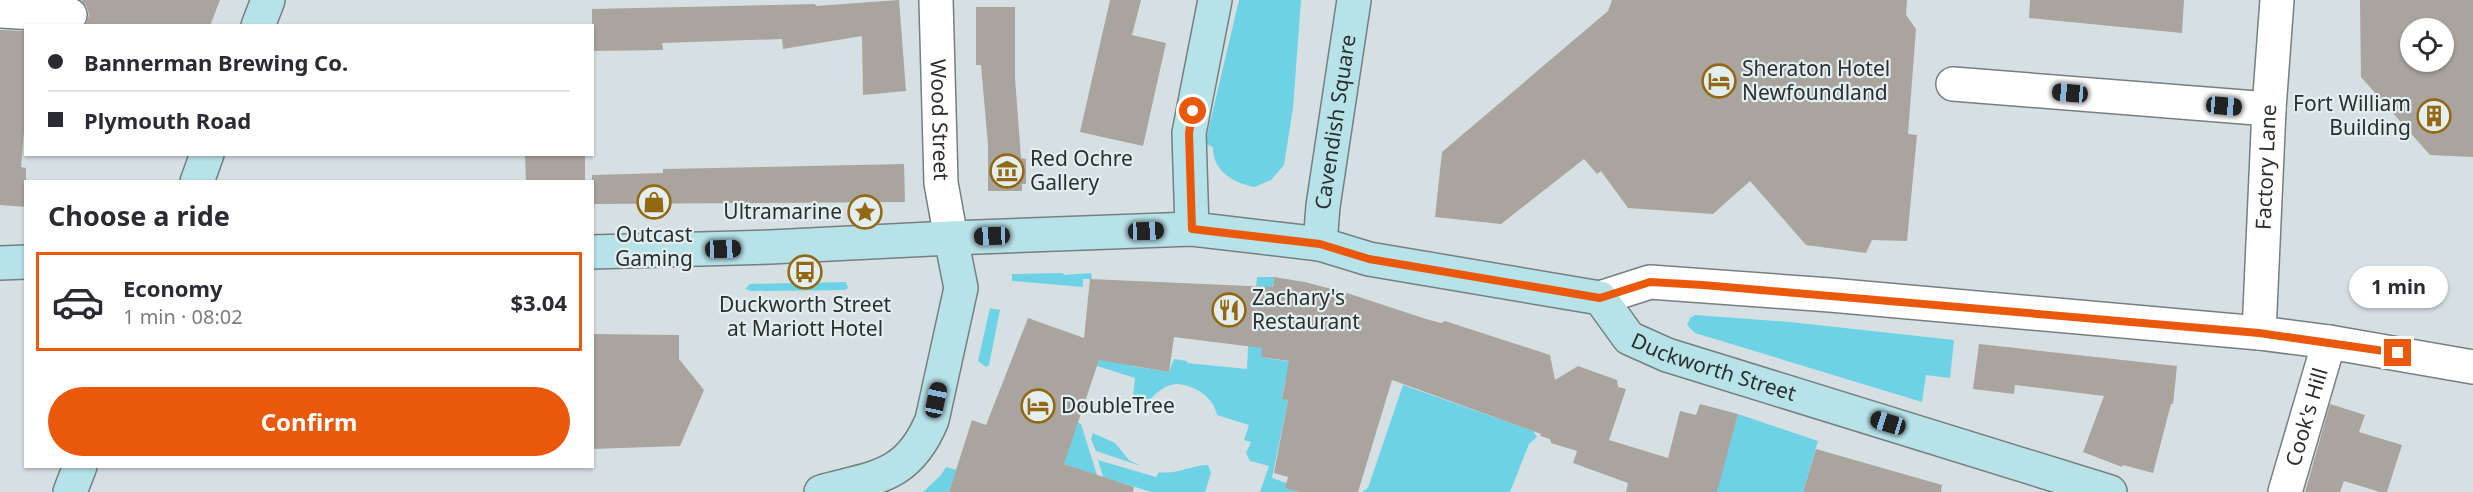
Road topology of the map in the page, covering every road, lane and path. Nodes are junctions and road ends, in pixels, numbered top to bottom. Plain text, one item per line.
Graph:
1 (268, 0) edge
2 (936, 0) edge
3 (1215, 0) edge
4 (1354, 0) edge
5 (2277, 0) edge
6 (0, 11) edge
7 (70, 15) dead end
8 (259, 24) edge
9 (1953, 84) dead end
10 (2269, 109) junction
11 (206, 156) edge
12 (198, 180) edge
13 (1192, 229) junction
14 (951, 237) junction
15 (1320, 244) junction
16 (594, 252) edge
17 (24, 261) edge
18 (0, 263) edge
19 (1600, 298) junction
20 (2259, 333) junction
21 (2329, 342) junction
22 (2473, 367) edge
23 (79, 468) edge
24 (70, 492) edge
25 (821, 492) edge
26 (2110, 492) edge
27 (2285, 492) edge

1 - 8 street
2 - 14 street, Wood Street
3 - 13 street
4 - 15 street, Cavendish Square
5 - 10 street, Factory Lane
6 - 7 street
9 - 10 street
10 - 20 street, Factory Lane
11 - 12 street
13 - 14 street
13 - 15 street
14 - 16 street
14 - 25 street
15 - 19 street
17 - 18 street
19 - 20 street
19 - 26 street, Duckworth Street
20 - 21 street
21 - 22 street
21 - 27 street, Cook's Hill
23 - 24 street

